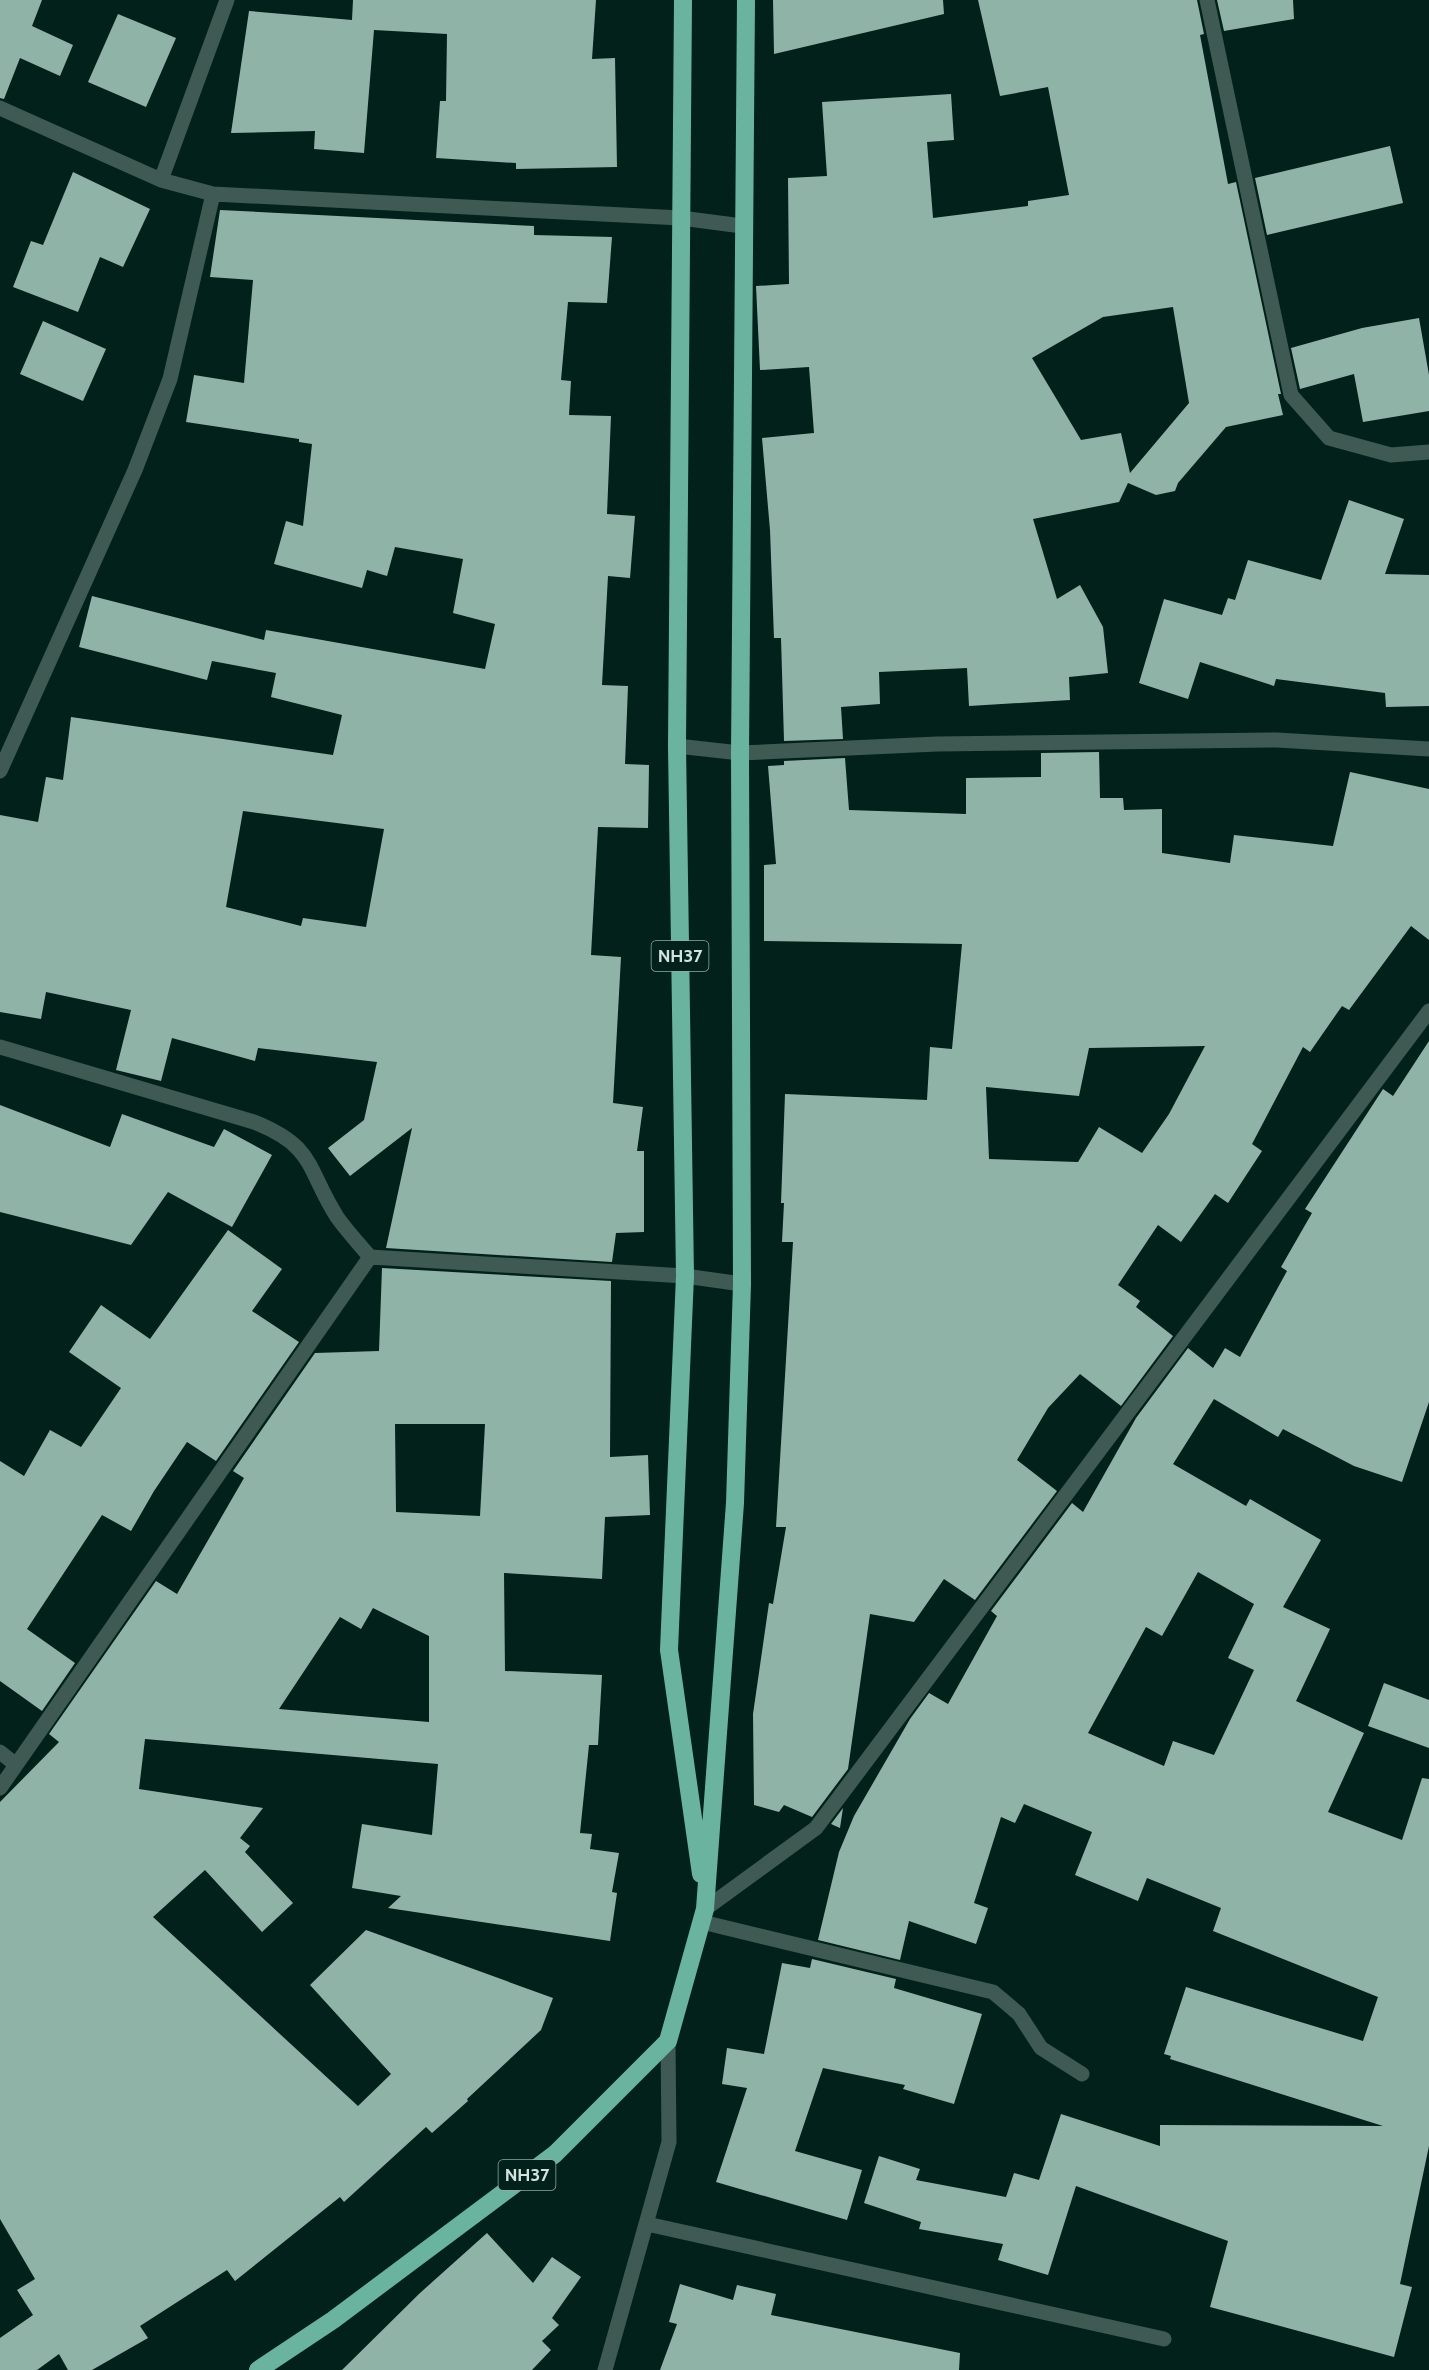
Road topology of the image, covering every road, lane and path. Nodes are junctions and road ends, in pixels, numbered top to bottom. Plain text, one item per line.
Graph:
1 (227, 0) edge
2 (683, 0) edge
3 (746, 0) edge
4 (1207, 0) edge
5 (0, 108) edge
6 (161, 180) junction
7 (213, 194) junction
8 (681, 218) junction
9 (742, 226) junction
10 (1429, 452) edge
11 (677, 746) junction
12 (1429, 749) edge
13 (740, 753) junction
14 (0, 771) edge
15 (1429, 1011) edge
16 (0, 1047) edge
17 (370, 1257) junction
18 (685, 1276) junction
19 (742, 1284) junction
20 (0, 1752) edge
21 (15, 1764) junction
22 (0, 1788) edge
23 (704, 1915) junction
24 (668, 2041) junction
25 (1082, 2074) dead end
26 (647, 2224) junction
27 (1164, 2338) dead end
28 (258, 2370) edge
29 (605, 2370) edge

1 - 6 street
2 - 8 highway, NH37
3 - 9 highway, NH37
4 - 10 street
5 - 6 street
6 - 7 street
7 - 8 street
7 - 14 street
8 - 9 street
8 - 11 highway, NH37
9 - 13 highway, NH37
11 - 13 street
11 - 18 highway, NH37
12 - 13 street
13 - 19 highway, NH37
15 - 23 street
16 - 17 street
17 - 18 street
17 - 21 street
18 - 19 street
18 - 23 highway, NH37
19 - 23 highway, NH37
20 - 21 street
21 - 22 street
23 - 24 highway, NH37
23 - 25 street
24 - 26 street
24 - 28 highway, NH37
26 - 27 street
26 - 29 street

